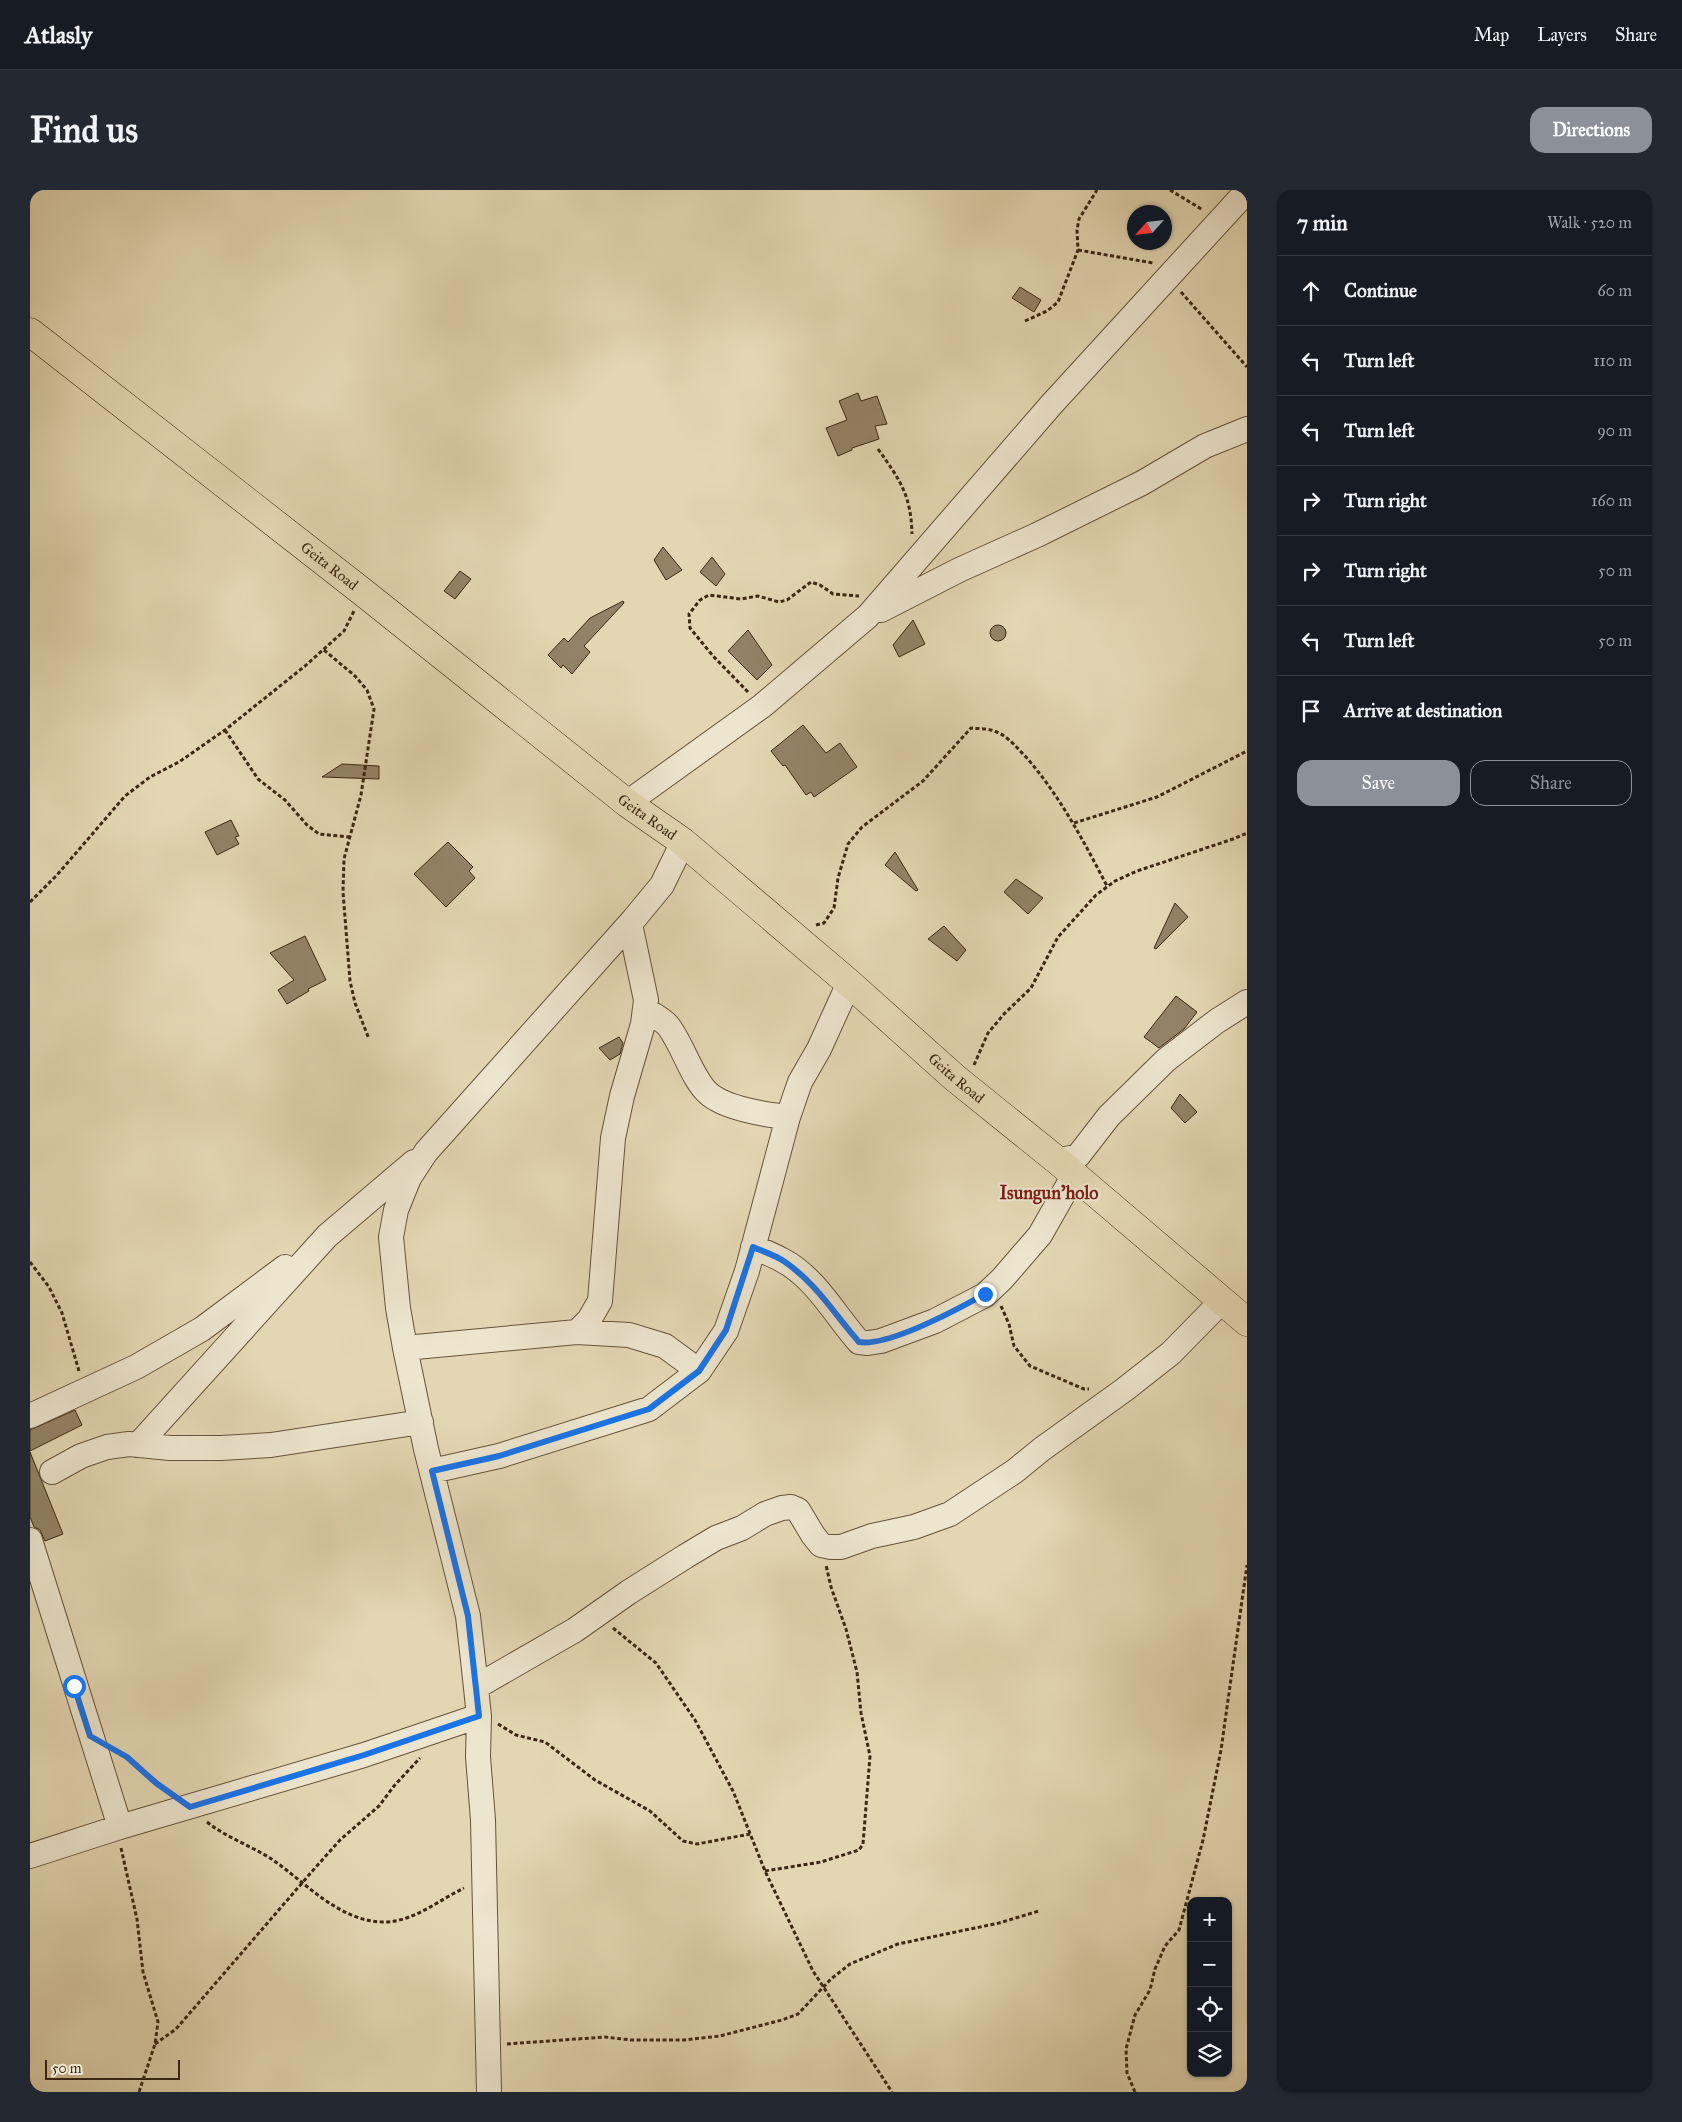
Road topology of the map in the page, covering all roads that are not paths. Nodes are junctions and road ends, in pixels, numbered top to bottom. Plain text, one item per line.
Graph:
1 (1247, 191) edge
2 (30, 332) edge
3 (1247, 429) edge
4 (866, 605) junction
5 (627, 803) junction
6 (683, 842) junction
7 (630, 924) junction
8 (849, 983) junction
9 (1247, 1002) edge
10 (645, 1009) junction
11 (788, 1117) junction
12 (426, 1152) junction
13 (1066, 1168) junction
14 (327, 1236) junction
15 (753, 1247) junction
16 (1222, 1301) junction
17 (1247, 1322) edge
18 (577, 1332) junction
19 (404, 1348) junction
20 (699, 1371) junction
21 (30, 1416) edge
22 (420, 1422) junction
23 (138, 1445) junction
24 (432, 1471) junction
25 (52, 1472) dead end
26 (30, 1540) edge
27 (476, 1687) junction
28 (479, 1716) junction
29 (120, 1827) junction
30 (30, 1856) edge
31 (488, 2092) edge

1 - 4 street
2 - 5 highway, Geita Road
3 - 4 street
4 - 5 street
5 - 6 highway, Geita Road
6 - 7 street
6 - 8 highway, Geita Road
7 - 10 street
7 - 12 street
8 - 11 street
8 - 13 highway, Geita Road
9 - 13 street
10 - 11 street
10 - 18 street
11 - 15 street
12 - 14 street
12 - 19 street
13 - 15 street
13 - 16 highway, Geita Road
14 - 21 street
14 - 23 street
15 - 20 street
16 - 17 highway, Geita Road
16 - 27 street
18 - 19 street
18 - 20 street
19 - 22 street
20 - 24 street
22 - 23 street
22 - 24 street
23 - 25 street
24 - 27 street
26 - 29 street
27 - 28 street
28 - 29 street
28 - 31 street
29 - 30 street

